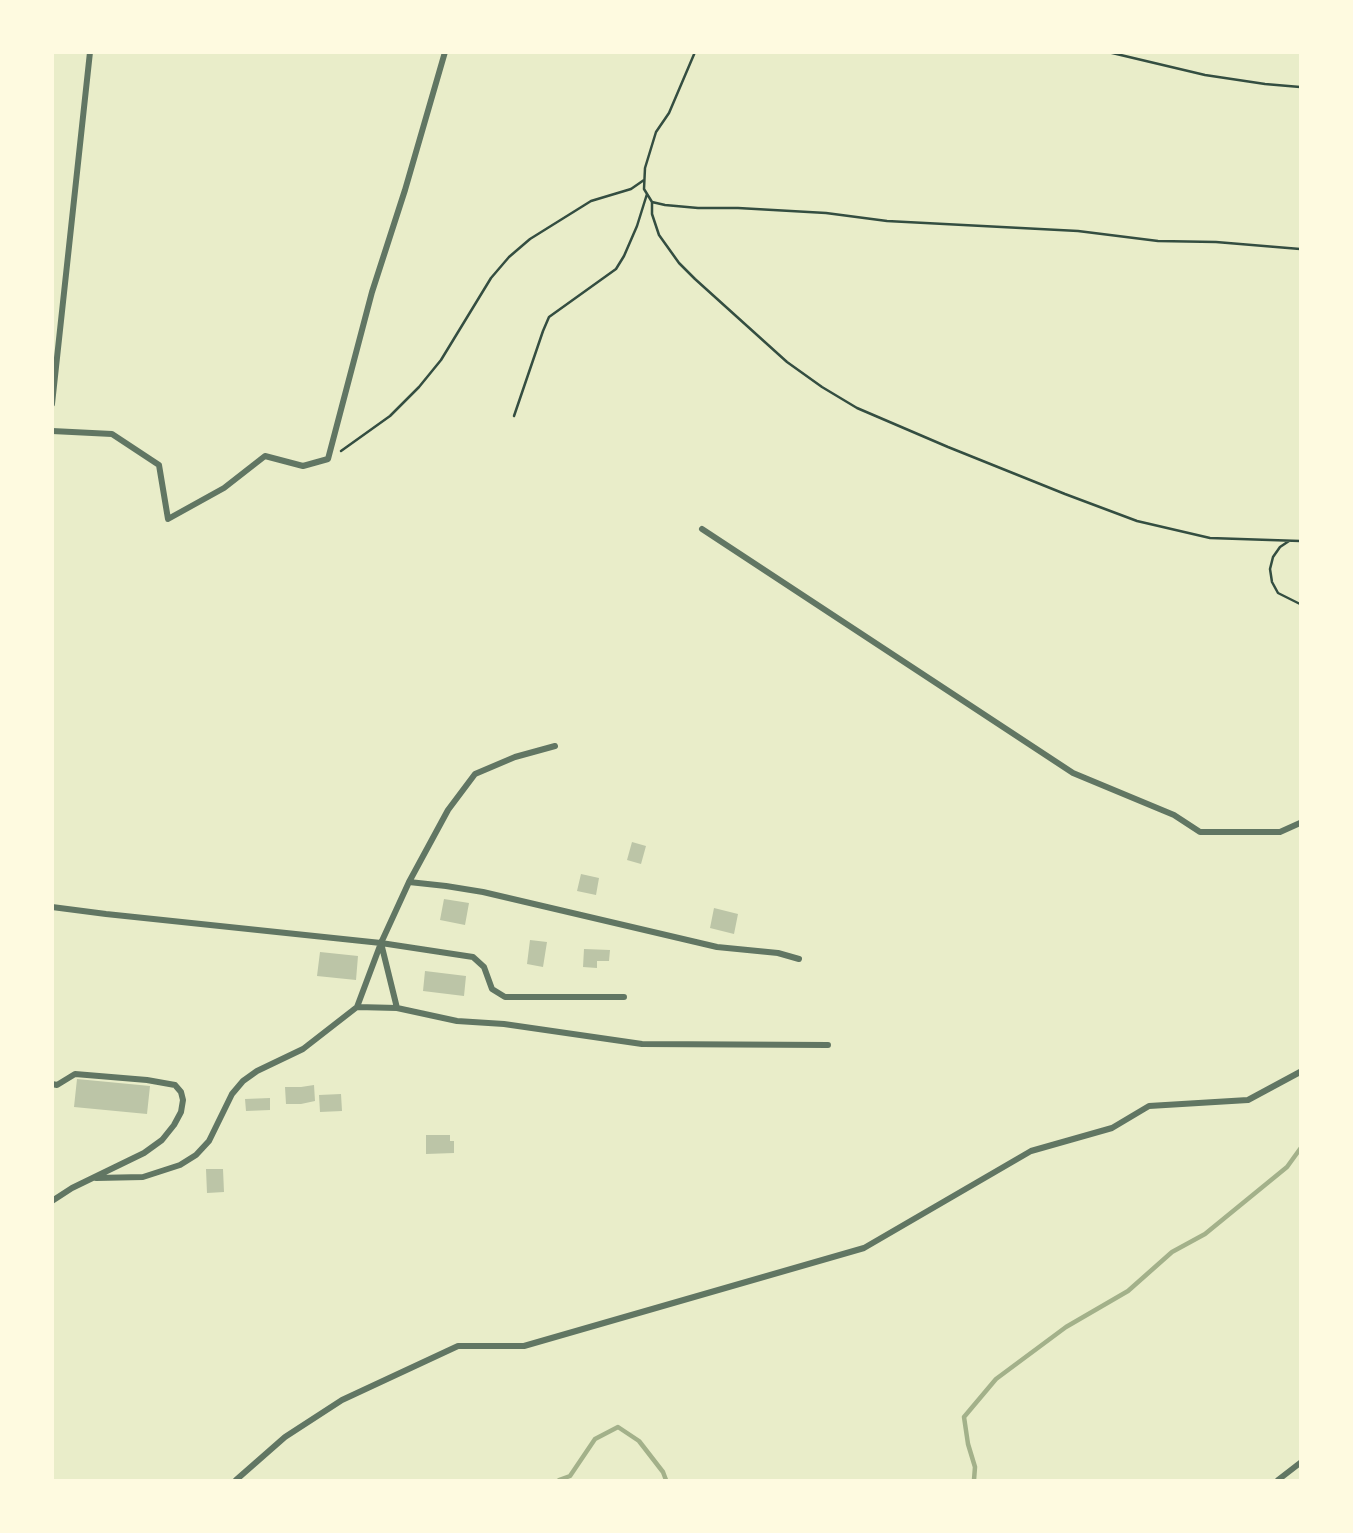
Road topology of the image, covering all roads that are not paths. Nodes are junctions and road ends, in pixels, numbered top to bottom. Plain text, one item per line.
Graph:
1 (90, 52) edge
2 (445, 52) edge
3 (52, 404) edge
4 (52, 431) edge
5 (702, 528) dead end
6 (555, 746) dead end
7 (1300, 823) edge
8 (409, 882) junction
9 (52, 906) edge
10 (381, 943) junction
11 (799, 959) dead end
12 (624, 997) dead end
13 (357, 1007) junction
14 (397, 1008) junction
15 (828, 1045) dead end
16 (1300, 1072) edge
17 (52, 1084) edge
18 (96, 1178) junction
19 (52, 1201) edge
20 (1300, 1463) edge
21 (236, 1480) edge
22 (1278, 1480) edge

1 - 3 street
2 - 4 street
5 - 7 street
6 - 8 street
8 - 10 street
8 - 11 street
9 - 10 street
10 - 12 street
10 - 13 street
10 - 14 street
13 - 14 street
13 - 18 street
14 - 15 street
16 - 21 street
17 - 18 street
18 - 19 street
20 - 22 street

